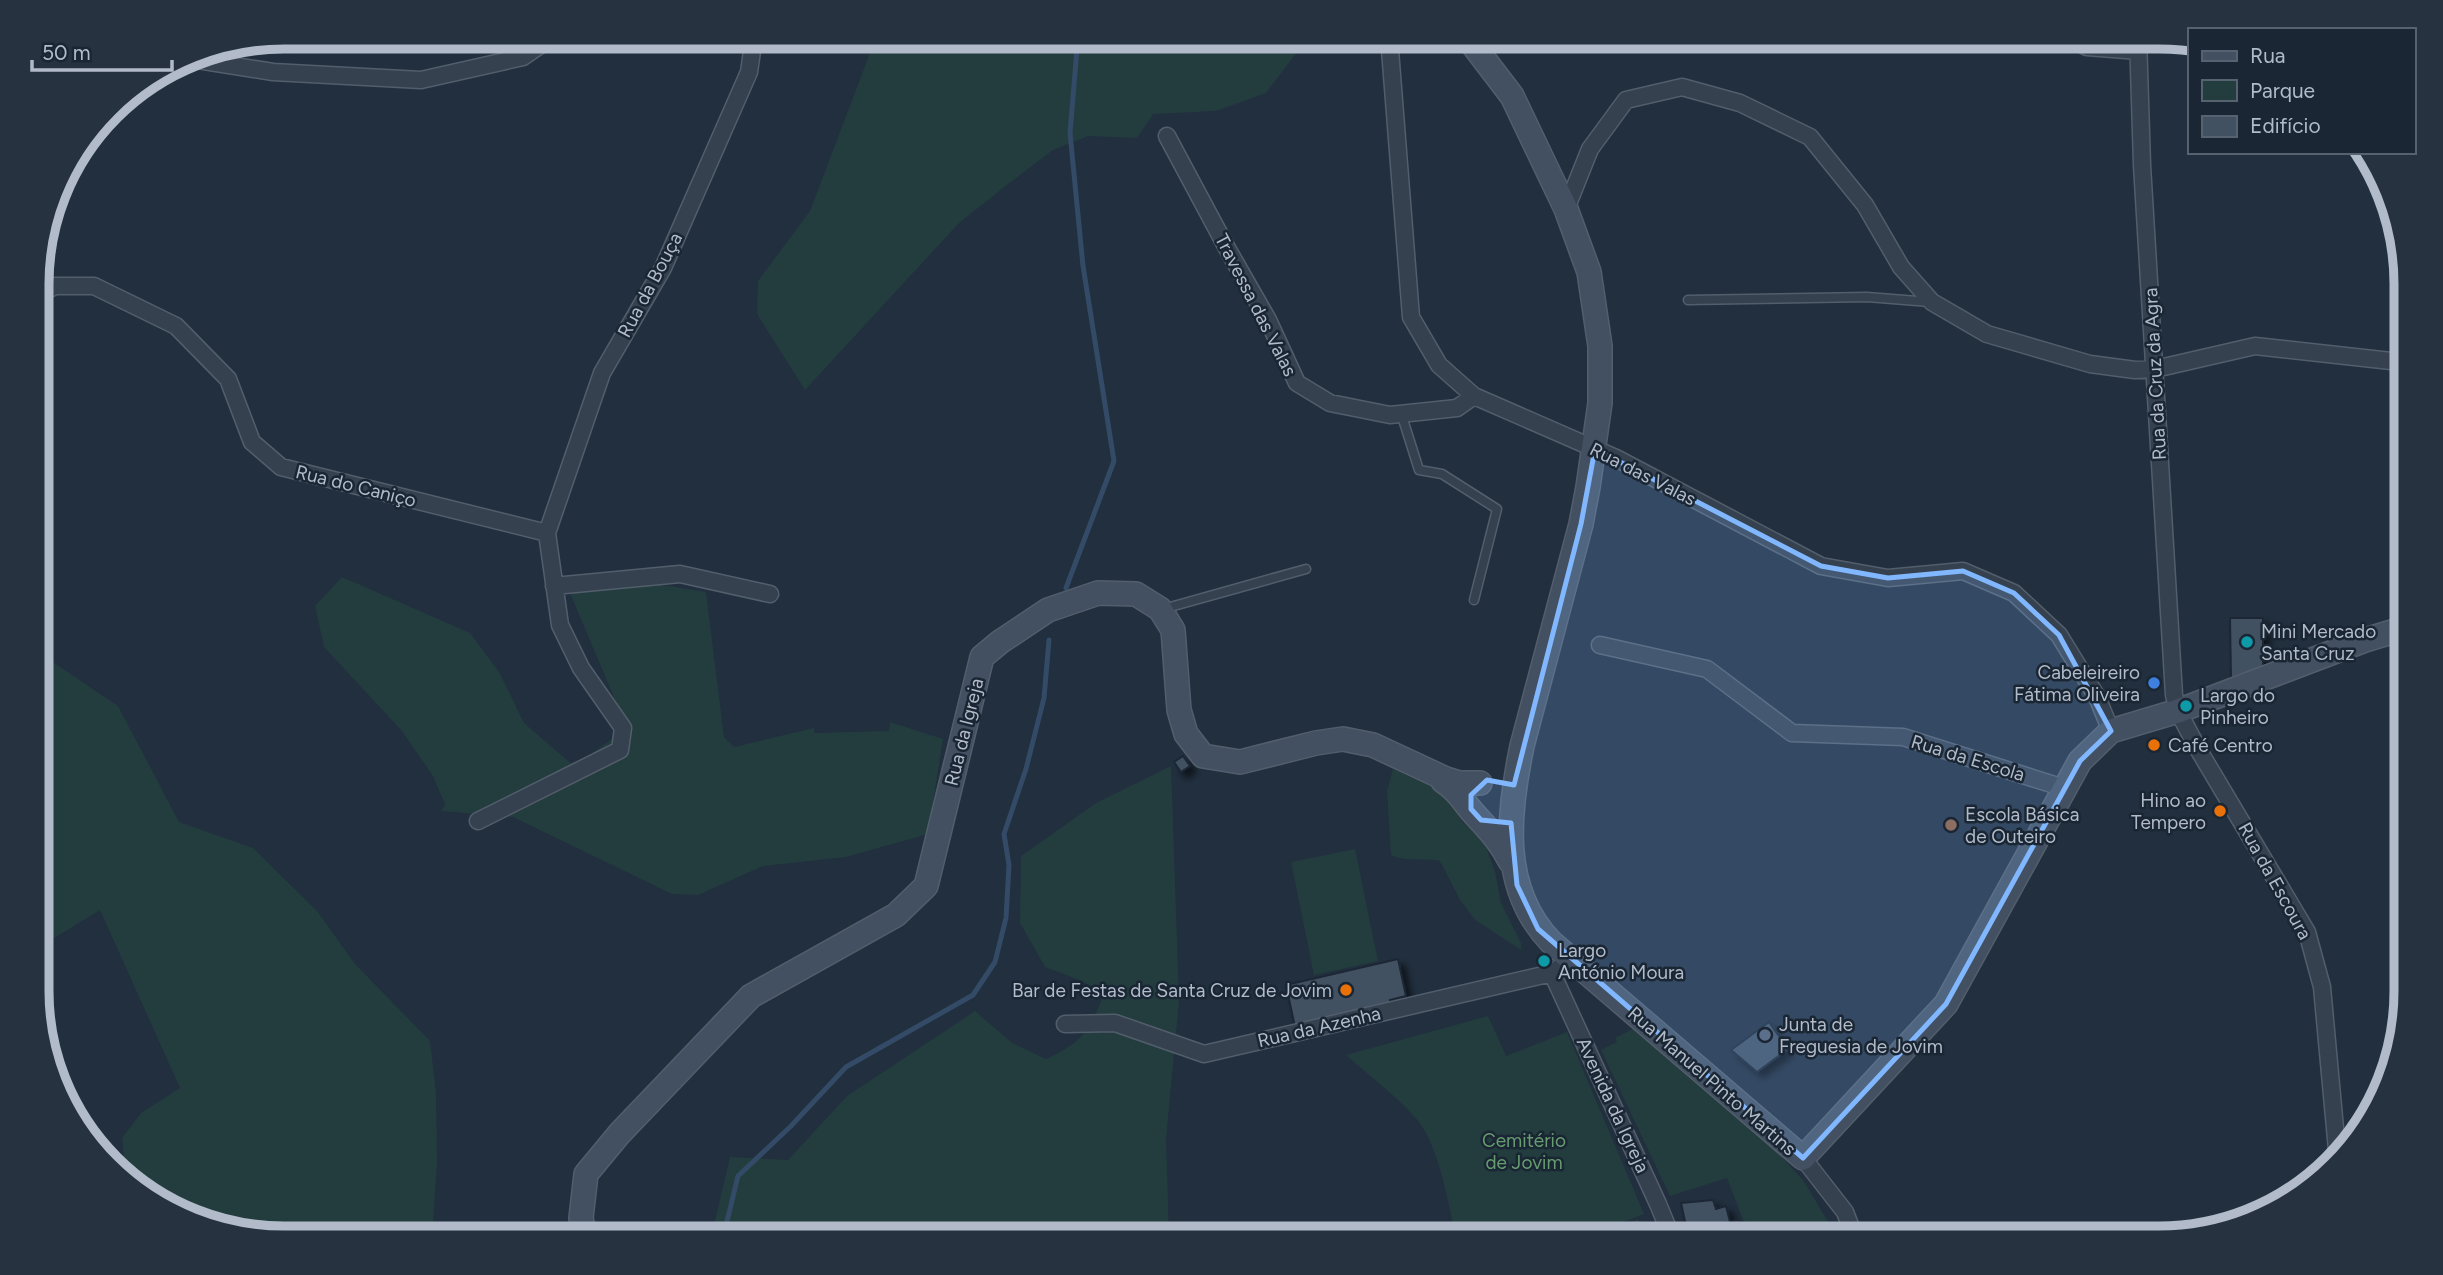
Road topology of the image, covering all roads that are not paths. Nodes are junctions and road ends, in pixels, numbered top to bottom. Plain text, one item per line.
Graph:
1 (1390, 49) edge
2 (1476, 49) edge
3 (2139, 49) edge
4 (533, 50) edge
5 (752, 50) edge
6 (208, 62) edge
7 (1167, 136) dead end
8 (1566, 209) junction
9 (50, 289) edge
10 (1688, 300) dead end
11 (1933, 302) junction
12 (2391, 361) dead end
13 (2155, 369) junction
14 (1474, 396) junction
15 (1401, 413) junction
16 (1594, 449) junction
17 (548, 533) junction
18 (1306, 569) dead end
19 (554, 586) junction
20 (769, 594) dead end
21 (1474, 600) dead end
22 (1160, 609) junction
23 (2394, 631) edge
24 (1600, 645) dead end
25 (2178, 711) junction
26 (2111, 731) junction
27 (1522, 746) junction
28 (1432, 773) junction
29 (1487, 781) junction
30 (2064, 788) junction
31 (1513, 804) junction
32 (1476, 815) junction
33 (478, 821) dead end
34 (1513, 867) junction
35 (1561, 965) junction
36 (1065, 1024) dead end
37 (2337, 1145) edge
38 (1802, 1158) junction
39 (1667, 1225) edge
40 (1850, 1225) edge
41 (583, 1226) edge

1 - 14 street, Rua das Valas
2 - 8 street
3 - 13 street, Rua da Cruz da Agra
4 - 6 street
5 - 17 street, Rua da Bouça
7 - 15 street, Travessa das Valas
8 - 11 street
8 - 16 street
9 - 17 street, Rua do Caniço
10 - 11 lane
11 - 13 street
12 - 13 street
13 - 25 street, Rua da Cruz da Agra
14 - 15 street, Travessa das Valas
14 - 16 street, Rua das Valas
15 - 21 lane
16 - 26 street, Rua das Valas
16 - 27 street
17 - 19 street
18 - 22 lane
19 - 20 street
19 - 33 street
22 - 28 street
22 - 41 street, Rua da Igreja
23 - 25 street
24 - 30 street, Rua da Escola
25 - 26 street
25 - 37 street, Rua da Escoura
26 - 30 street
27 - 29 street
27 - 31 street, Rua Manuel Pinto Martins
28 - 29 street
28 - 32 street
29 - 31 street
29 - 32 street
30 - 38 street
31 - 32 street
31 - 34 street, Rua Manuel Pinto Martins
32 - 34 street, Rua Manuel Pinto Martins
34 - 35 street, Rua Manuel Pinto Martins
35 - 36 street, Rua da Azenha
35 - 38 street, Rua Manuel Pinto Martins
35 - 39 street, Avenida da Igreja
38 - 40 street, Rua Manuel Pinto Martins

